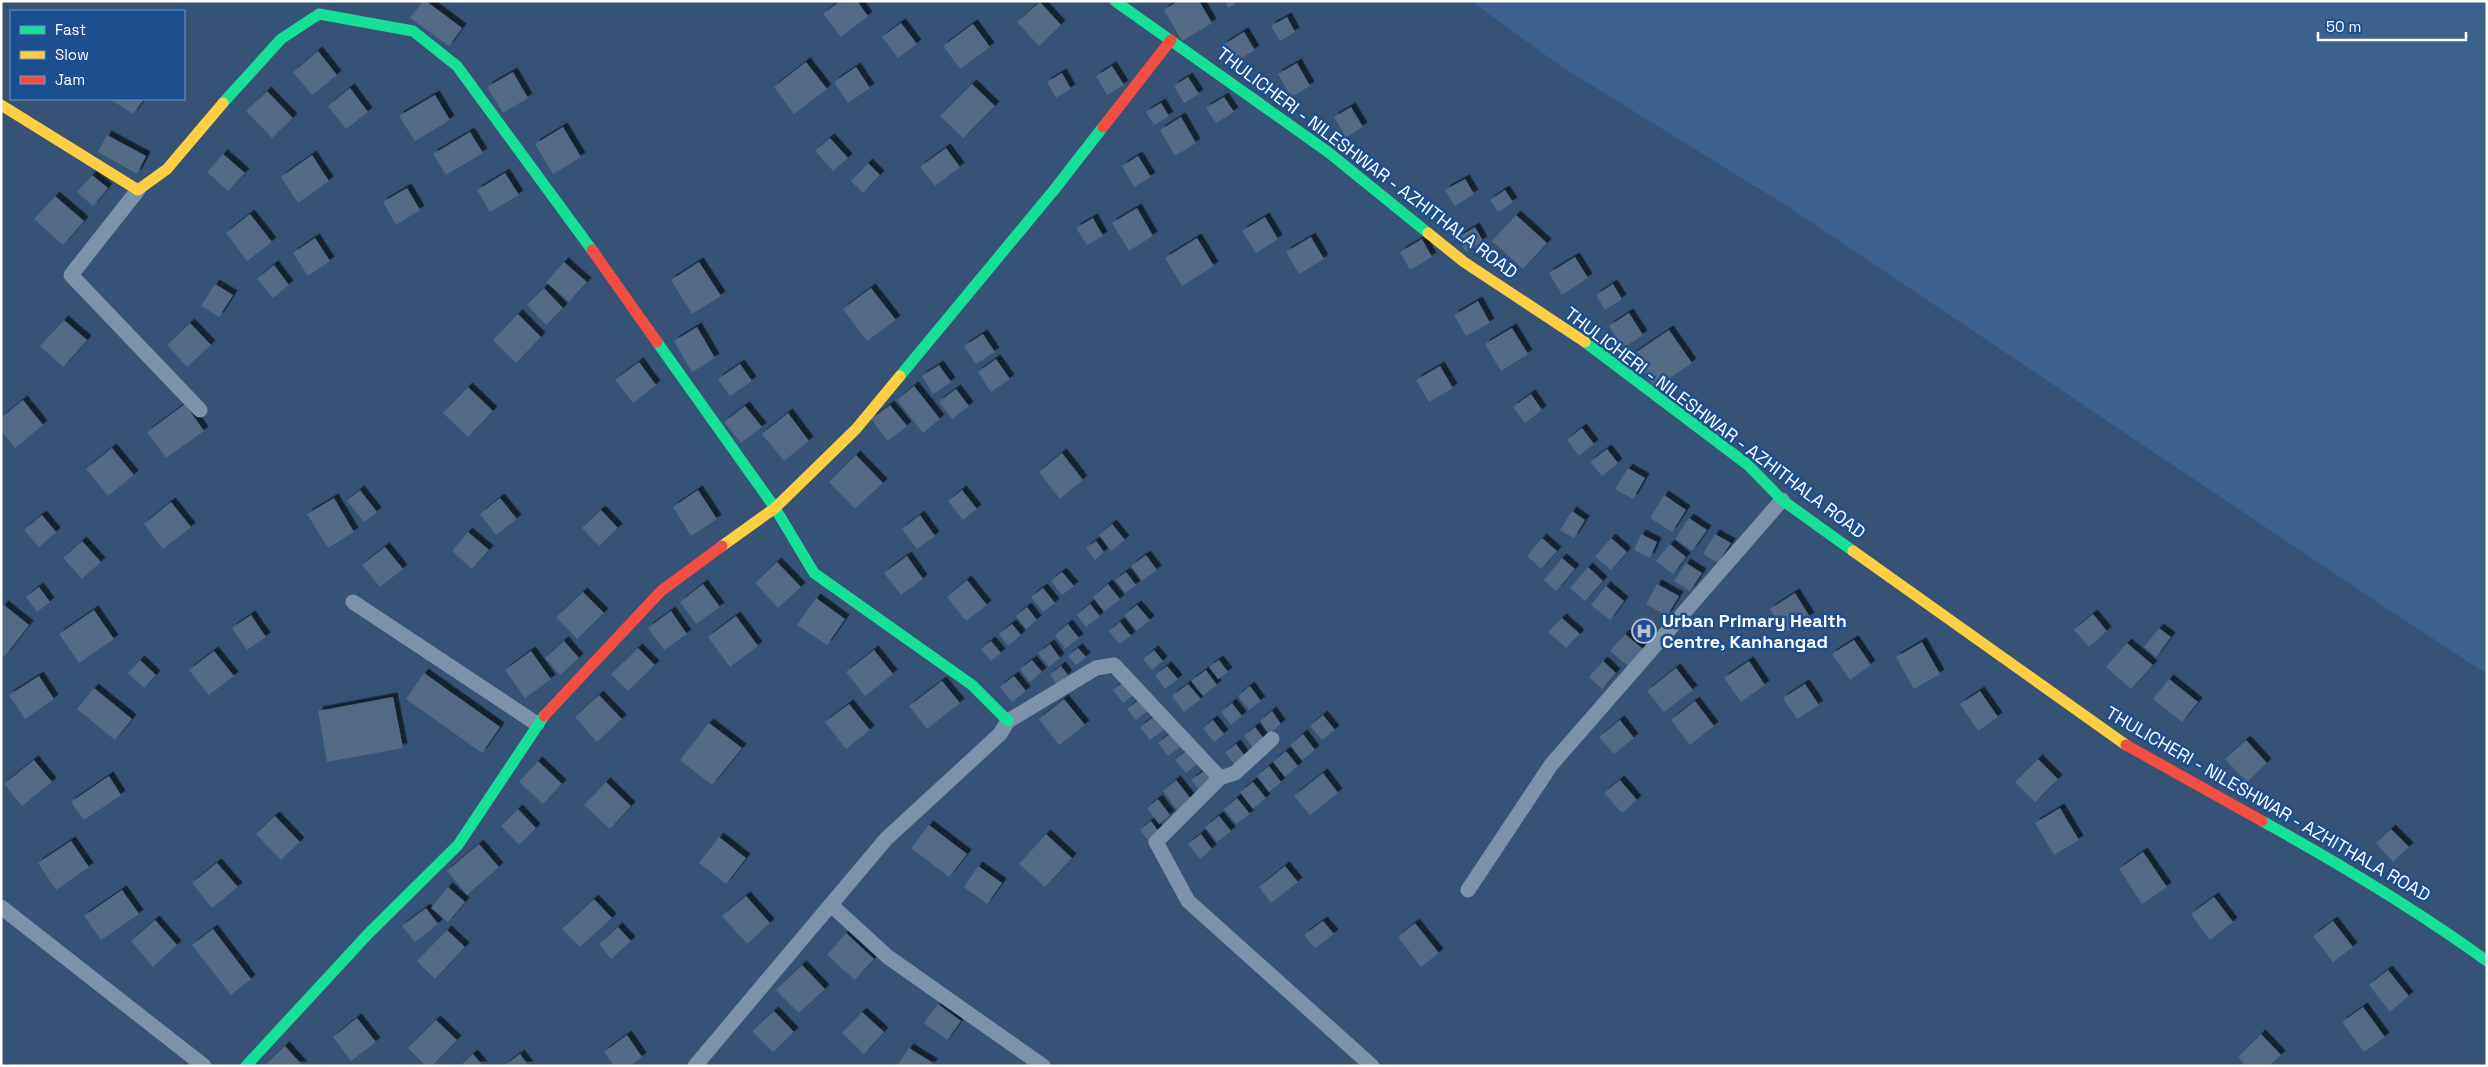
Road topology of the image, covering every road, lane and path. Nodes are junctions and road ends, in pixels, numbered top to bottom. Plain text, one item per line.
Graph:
1 (1115, 1) edge
2 (1171, 40) junction
3 (1, 105) edge
4 (138, 190) junction
5 (200, 410) dead end
6 (1782, 500) junction
7 (775, 508) junction
8 (353, 602) dead end
9 (1008, 721) junction
10 (537, 724) junction
11 (1272, 738) dead end
12 (1220, 778) junction
13 (1468, 890) dead end
14 (831, 905) junction
15 (1, 907) edge
16 (2487, 961) edge
17 (204, 1066) edge
18 (246, 1066) edge
19 (694, 1066) edge
20 (1043, 1066) edge
21 (1372, 1066) edge

1 - 2 street, THULICHERI - NILESHWAR - AZHITHALA ROAD
2 - 6 street, THULICHERI - NILESHWAR - AZHITHALA ROAD
2 - 7 street
3 - 4 street
4 - 5 street
4 - 7 street
6 - 13 street
6 - 16 street, THULICHERI - NILESHWAR - AZHITHALA ROAD
7 - 9 street
7 - 10 street
8 - 10 street
9 - 12 street
9 - 14 street
10 - 18 street
11 - 12 street
12 - 21 street
14 - 19 street
14 - 20 street
15 - 17 street

